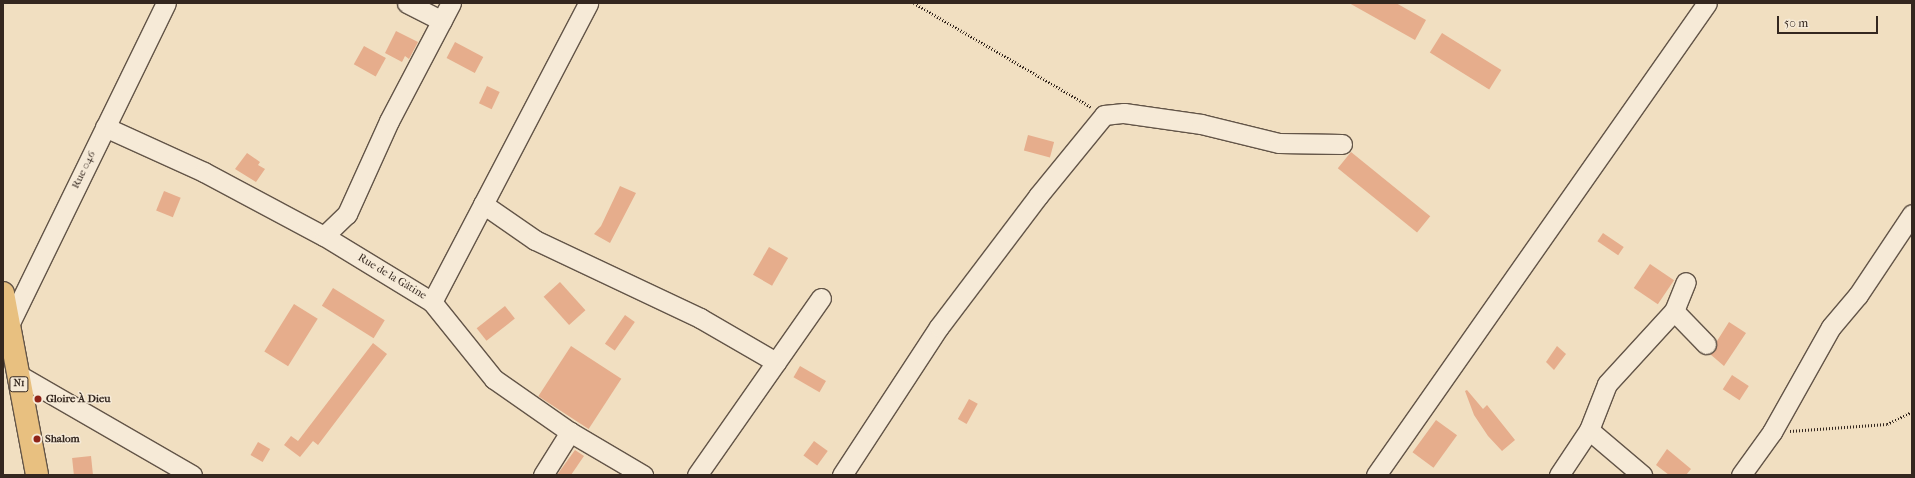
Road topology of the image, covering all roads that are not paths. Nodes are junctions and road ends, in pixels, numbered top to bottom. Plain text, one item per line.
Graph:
1 (166, 3) edge
2 (407, 3) edge
3 (451, 3) edge
4 (588, 3) edge
5 (1707, 3) edge
6 (442, 21) junction
7 (105, 127) junction
8 (1342, 144) dead end
9 (483, 204) junction
10 (1912, 214) edge
11 (324, 236) junction
12 (1686, 282) dead end
13 (3, 293) edge
14 (821, 298) dead end
15 (432, 302) junction
16 (1674, 311) junction
17 (6, 332) edge
18 (1706, 344) dead end
19 (776, 362) junction
20 (17, 374) junction
21 (1589, 430) junction
22 (570, 432) junction
23 (37, 475) edge
24 (192, 475) edge
25 (543, 475) edge
26 (643, 475) edge
27 (697, 475) edge
28 (842, 475) edge
29 (1376, 475) edge
30 (1559, 475) edge
31 (1642, 475) edge
32 (1741, 475) edge

1 - 7 street, Rue 046
2 - 6 street
3 - 6 street
4 - 9 street
5 - 29 street
6 - 11 street
7 - 11 street, Rue de la Gâtine
7 - 17 street, Rue 046
8 - 28 street
9 - 15 street
9 - 19 street
10 - 32 street
11 - 15 street, Rue de la Gâtine
12 - 16 street
13 - 17 highway, N1
14 - 19 street
15 - 22 street, Rue de la Gâtine
16 - 18 street
16 - 21 street
17 - 20 highway, N1
19 - 27 street
20 - 23 highway, N1
20 - 24 street
21 - 30 street
21 - 31 street
22 - 25 street
22 - 26 street, Rue de la Gâtine

